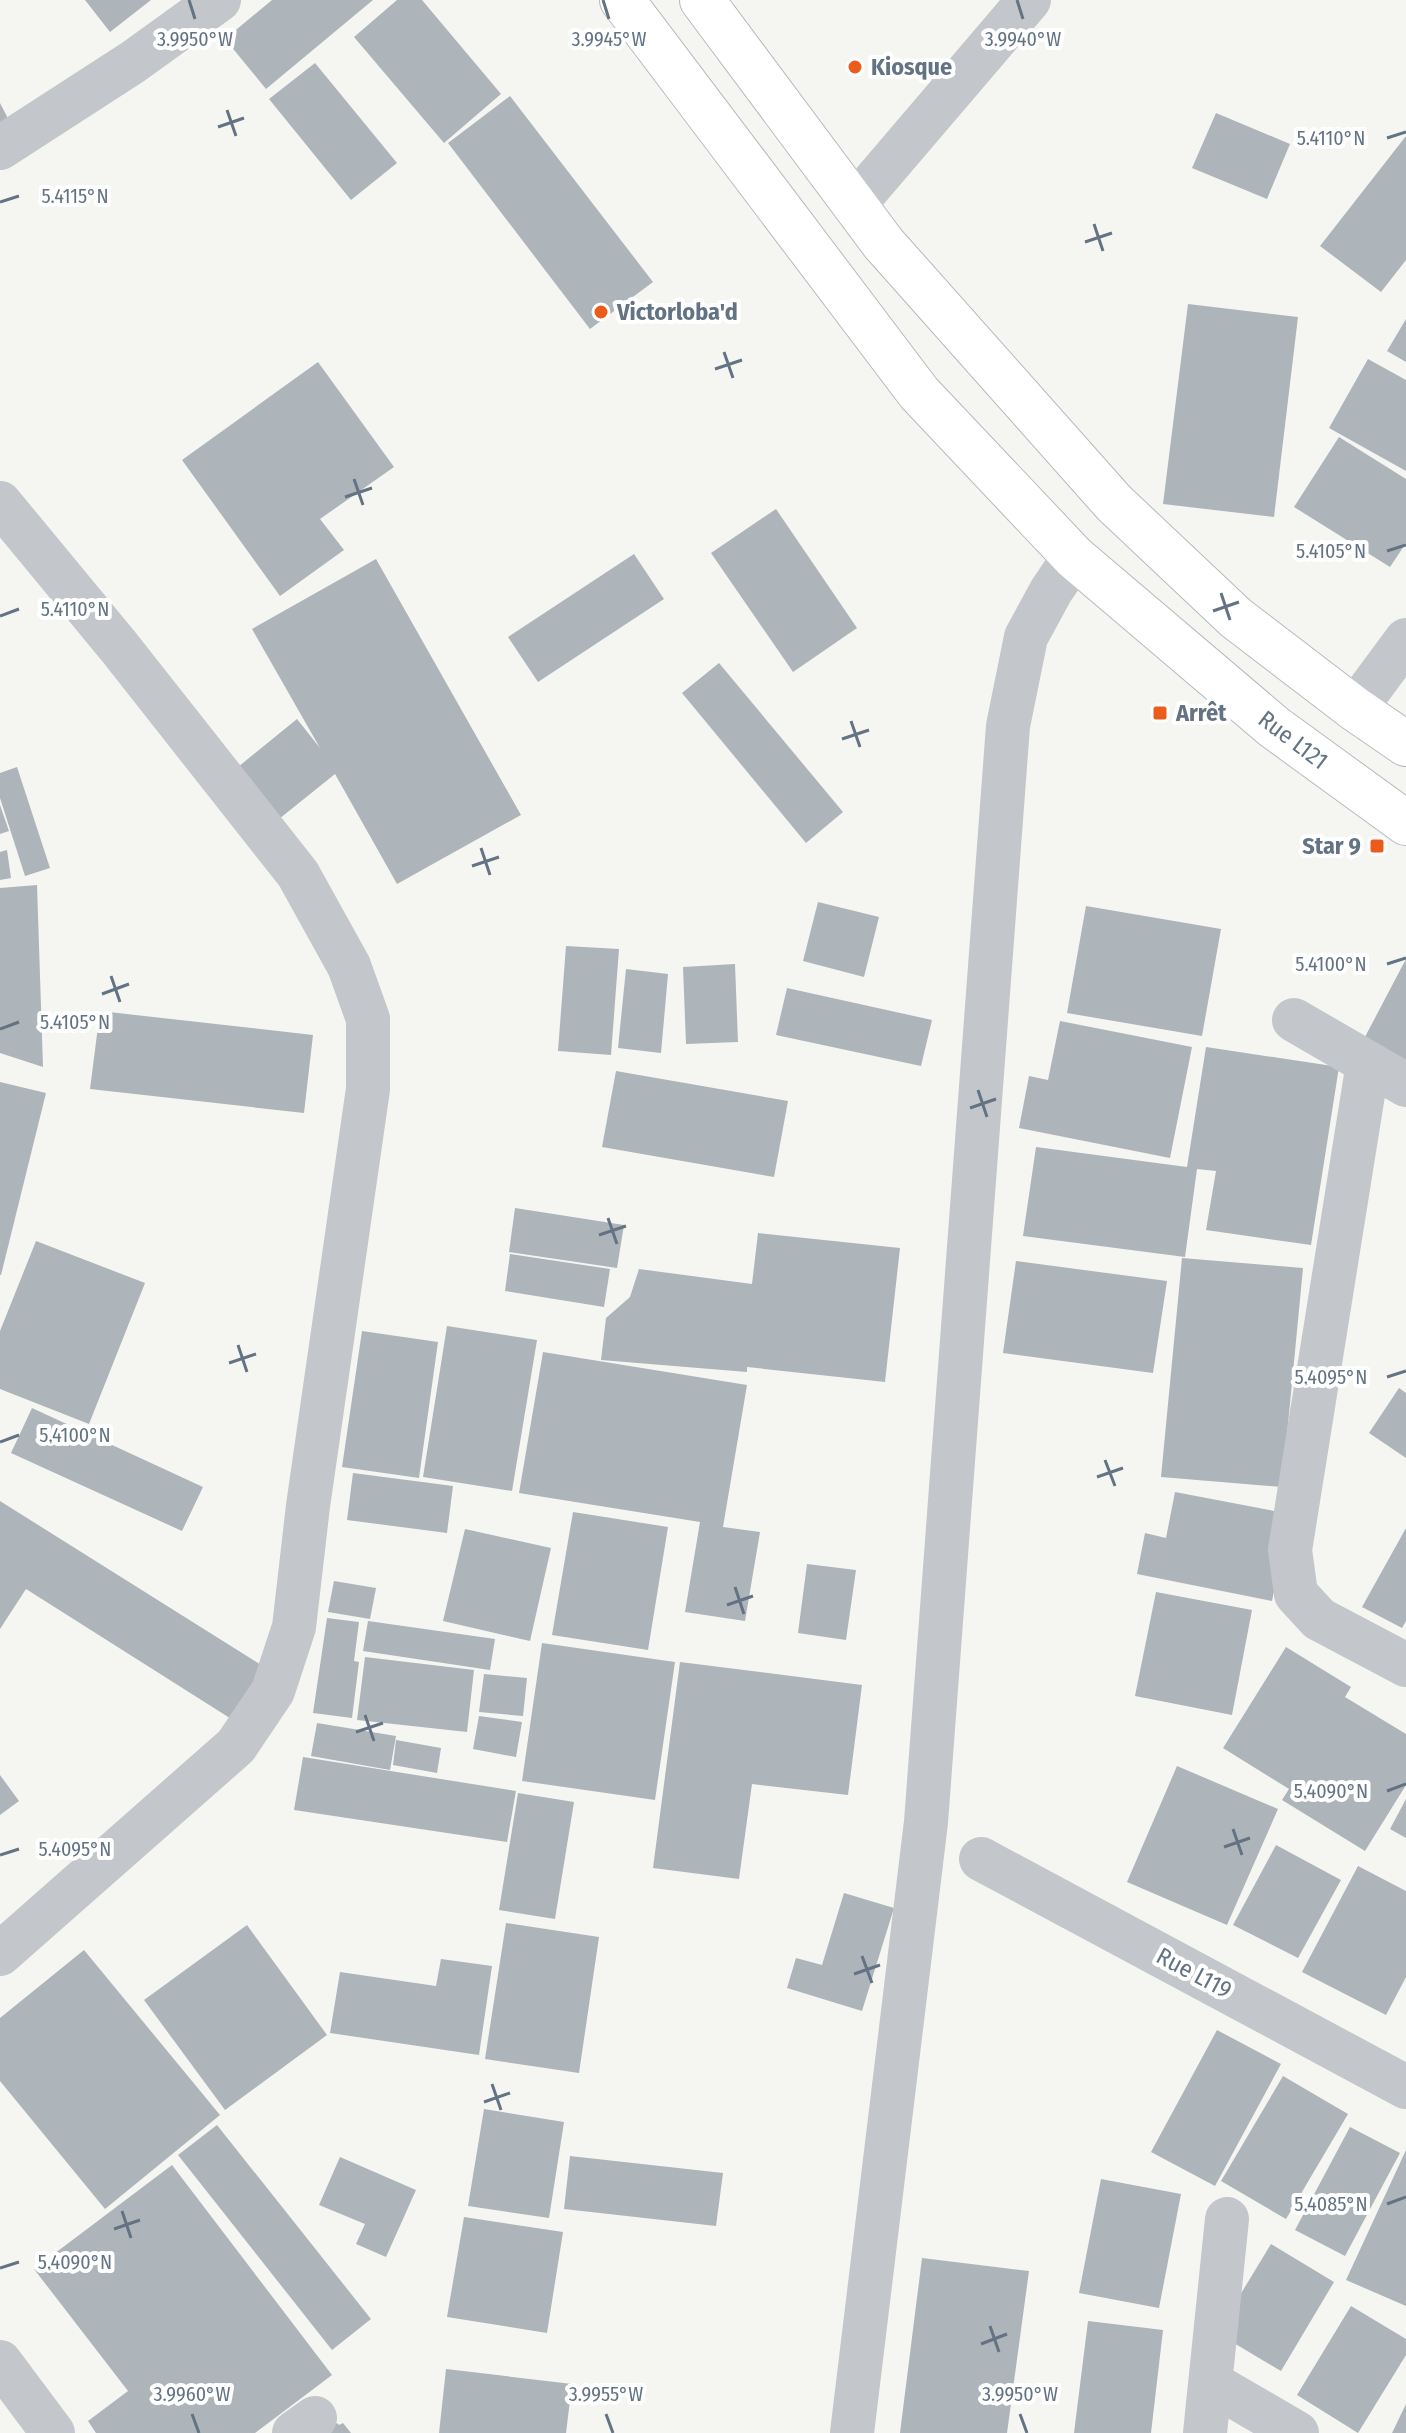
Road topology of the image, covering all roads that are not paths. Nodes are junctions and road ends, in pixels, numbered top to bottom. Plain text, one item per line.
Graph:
1 (219, 0) edge
2 (622, 0) edge
3 (702, 0) edge
4 (1029, 0) edge
5 (0, 148) edge
6 (854, 205) junction
7 (0, 503) edge
8 (1074, 557) junction
9 (1406, 640) edge
10 (1355, 709) junction
11 (1406, 744) edge
12 (1406, 823) edge
13 (1294, 1020) dead end
14 (1368, 1063) junction
15 (1406, 1085) edge
16 (1406, 1665) edge
17 (981, 1859) dead end
18 (0, 1954) edge
19 (1406, 2087) edge
20 (1227, 2219) dead end
21 (0, 2362) edge
22 (1211, 2383) junction
23 (53, 2433) edge
24 (852, 2433) edge
25 (1205, 2433) edge
26 (1297, 2433) edge

1 - 5 street
2 - 8 main road, Rue L121
3 - 6 main road
4 - 6 street
6 - 10 main road
7 - 18 street
8 - 12 main road, Rue L121
8 - 24 street
9 - 10 street
10 - 11 main road
13 - 14 street
14 - 15 street
14 - 16 street
17 - 19 street, Rue L119
20 - 22 street
21 - 23 street
22 - 25 street
22 - 26 street

